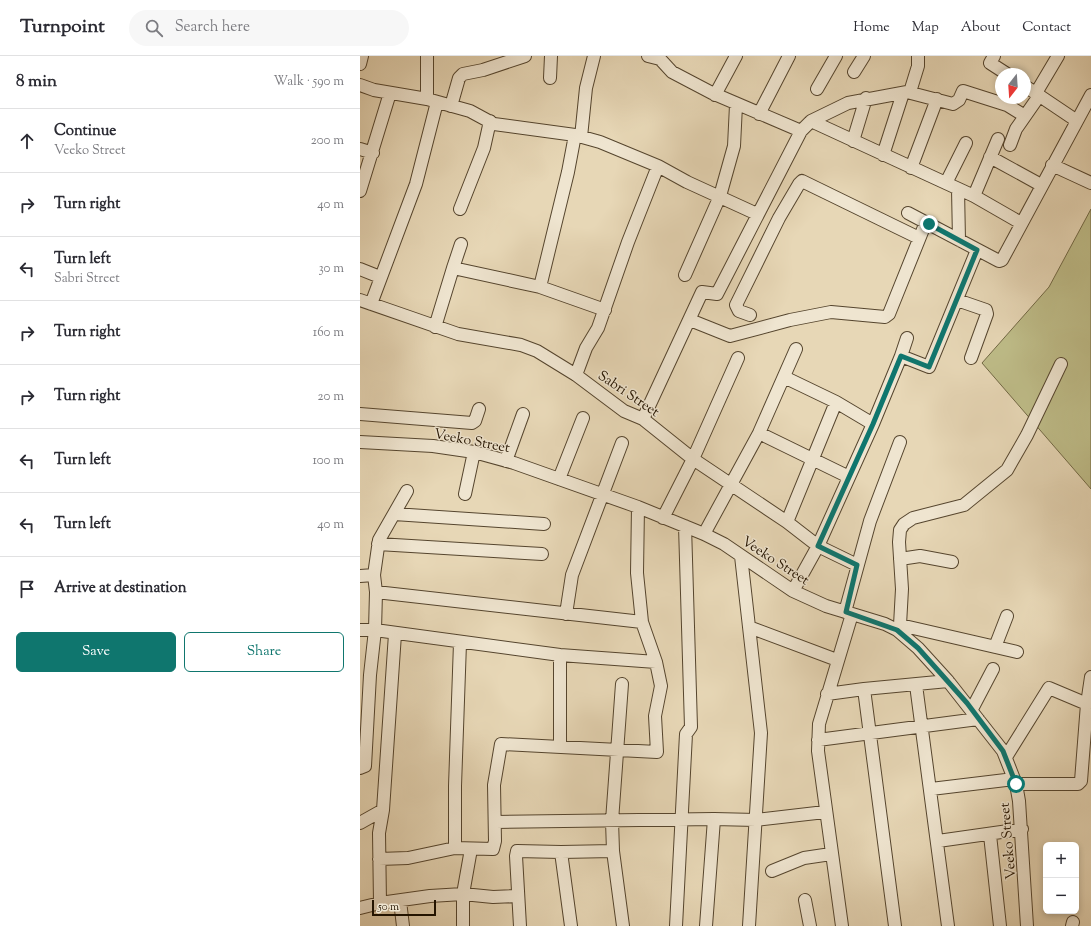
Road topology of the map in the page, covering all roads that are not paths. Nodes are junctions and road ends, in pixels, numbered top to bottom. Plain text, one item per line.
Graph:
1 (362, 56) edge
2 (427, 56) edge
3 (525, 56) edge
4 (551, 56) edge
5 (594, 56) edge
6 (648, 56) edge
7 (736, 56) edge
8 (788, 56) edge
9 (836, 56) edge
10 (864, 56) edge
11 (918, 56) edge
12 (994, 56) edge
13 (1058, 56) edge
14 (360, 64) edge
15 (998, 68) edge
16 (854, 72) dead end
17 (550, 78) dead end
18 (360, 85) edge
19 (817, 89) dead end
20 (1031, 90) edge
21 (390, 93) junction
22 (906, 93) junction
23 (1037, 94) junction
24 (715, 95) junction
25 (1091, 95) edge
26 (866, 98) junction
27 (937, 99) junction
28 (432, 101) junction
29 (736, 105) junction
30 (451, 106) junction
31 (1087, 111) edge
32 (759, 114) junction
33 (1025, 116) junction
34 (811, 121) junction
35 (1076, 121) junction
36 (490, 122) junction
37 (801, 131) junction
38 (578, 136) junction
39 (998, 139) dead end
40 (853, 141) junction
41 (966, 143) dead end
42 (1010, 145) dead end
43 (360, 149) edge
44 (373, 153) junction
45 (883, 155) junction
46 (990, 157) junction
47 (1052, 165) junction
48 (658, 166) junction
49 (911, 168) junction
50 (946, 183) junction
51 (1091, 183) edge
52 (1041, 185) junction
53 (958, 189) junction
54 (360, 191) edge
55 (720, 196) junction
56 (974, 196) junction
57 (460, 209) dead end
58 (759, 211) junction
59 (908, 213) dead end
60 (779, 218) junction
61 (926, 222) junction
62 (1021, 223) junction
63 (919, 238) junction
64 (959, 240) junction
65 (461, 244) dead end
66 (977, 250) junction
67 (454, 268) junction
68 (360, 269) edge
69 (685, 275) dead end
70 (380, 277) junction
71 (540, 287) junction
72 (957, 300) junction
73 (366, 302) edge
74 (605, 310) junction
75 (750, 315) dead end
76 (690, 320) junction
77 (435, 327) junction
78 (907, 338) dead end
79 (796, 349) dead end
80 (901, 356) junction
81 (738, 358) dead end
82 (971, 358) dead end
83 (1061, 364) dead end
84 (576, 375) junction
85 (784, 377) junction
86 (836, 402) junction
87 (479, 408) dead end
88 (360, 414) edge
89 (523, 414) dead end
90 (583, 418) dead end
91 (643, 419) junction
92 (873, 424) junction
93 (759, 433) junction
94 (360, 442) edge
95 (900, 442) dead end
96 (622, 443) dead end
97 (474, 452) junction
98 (693, 459) junction
99 (811, 459) junction
100 (506, 461) junction
101 (849, 477) junction
102 (559, 479) junction
103 (732, 486) junction
104 (407, 491) dead end
105 (465, 494) dead end
106 (601, 494) junction
107 (638, 507) junction
108 (394, 514) junction
109 (663, 518) junction
110 (787, 522) junction
111 (544, 524) dead end
112 (684, 526) junction
113 (704, 534) junction
114 (378, 544) junction
115 (818, 546) junction
116 (542, 554) dead end
117 (741, 556) junction
118 (900, 559) junction
119 (952, 562) dead end
120 (857, 565) junction
121 (374, 575) junction
122 (360, 576) edge
123 (792, 591) junction
124 (376, 592) junction
125 (849, 613) junction
126 (566, 614) junction
127 (1007, 616) dead end
128 (642, 622) junction
129 (749, 627) junction
130 (899, 627) junction
131 (360, 630) edge
132 (375, 630) junction
133 (394, 634) junction
134 (460, 643) junction
135 (995, 647) junction
136 (1017, 652) dead end
137 (560, 655) junction
138 (837, 660) junction
139 (656, 662) junction
140 (993, 669) dead end
141 (1091, 677) edge
142 (948, 681) junction
143 (622, 684) dead end
144 (916, 685) junction
145 (864, 689) junction
146 (827, 694) junction
147 (1087, 704) junction
148 (975, 714) junction
149 (922, 727) junction
150 (870, 733) junction
151 (818, 740) junction
152 (560, 746) junction
153 (616, 750) junction
154 (1006, 757) junction
155 (360, 768) edge
156 (1015, 781) junction
157 (931, 789) junction
158 (383, 810) junction
159 (825, 812) junction
160 (683, 818) junction
161 (714, 818) junction
162 (756, 820) junction
163 (496, 822) junction
164 (612, 822) junction
165 (360, 823) edge
166 (1022, 829) junction
167 (990, 835) junction
168 (938, 841) junction
169 (455, 848) junction
170 (471, 849) junction
171 (613, 851) junction
172 (561, 852) junction
173 (831, 854) junction
174 (379, 859) junction
175 (772, 871) dead end
176 (463, 894) junction
177 (517, 896) junction
178 (806, 900) dead end
179 (400, 901) junction
180 (380, 903) junction
181 (360, 908) edge
182 (403, 926) edge
183 (463, 926) edge
184 (520, 926) edge
185 (571, 926) edge
186 (623, 926) edge
187 (676, 926) edge
188 (706, 926) edge
189 (749, 926) edge
190 (810, 926) edge
191 (842, 926) edge
192 (895, 926) edge
193 (948, 926) edge
194 (1000, 926) edge
195 (1027, 926) edge

1 - 14 street
2 - 28 street
3 - 30 street
4 - 17 street
5 - 38 street
6 - 24 street
7 - 24 street
8 - 32 street
9 - 19 street
10 - 16 street
11 - 22 street
12 - 15 street
13 - 23 street
18 - 21 street
20 - 23 street
21 - 28 street
21 - 44 street
22 - 26 street
22 - 27 street
22 - 45 street
23 - 33 street
23 - 35 street
24 - 29 street
25 - 31 street
26 - 34 street
26 - 40 street
27 - 33 street
27 - 49 street
28 - 30 street
28 - 70 street
29 - 32 street
29 - 55 street
30 - 36 street
31 - 35 street
32 - 37 street
33 - 42 street
34 - 37 street
34 - 40 street
35 - 47 street
36 - 38 street
36 - 57 street
37 - 58 street
38 - 48 street
38 - 71 street
39 - 46 street
40 - 45 street
41 - 50 street
43 - 44 street
44 - 54 street
45 - 49 street
46 - 52 street
46 - 56 street
47 - 51 street
47 - 52 street
48 - 55 street
48 - 74 street
49 - 50 street
50 - 53 street
52 - 62 street
53 - 56 street
53 - 64 street
55 - 58 street
55 - 69 street
56 - 62 street
58 - 60 street
58 - 76 street
59 - 61 street
60 - 63 street
60 - 75 street
61 - 63 street
61 - 64 street
62 - 66 street
63 - 76 street
64 - 66 street
65 - 67 street
66 - 72 street
67 - 71 street
67 - 77 street
68 - 70 street
70 - 73 street
71 - 74 street
72 - 80 street
72 - 82 street
73 - 77 street, Sabri Street
74 - 84 street
76 - 91 street
77 - 84 street, Sabri Street
78 - 80 street
79 - 85 street
80 - 92 street
81 - 98 street
83 - 118 street
84 - 91 street, Sabri Street
85 - 86 street
85 - 93 street
86 - 92 street
86 - 99 street
87 - 88 street
89 - 100 street
90 - 102 street
91 - 98 street, Sabri Street
92 - 101 street
93 - 99 street
93 - 103 street
94 - 97 street, Veeko Street
95 - 120 street
96 - 106 street
97 - 100 street, Veeko Street
97 - 105 street
98 - 103 street, Sabri Street
98 - 109 street
99 - 101 street
99 - 110 street
100 - 102 street, Veeko Street
101 - 115 street
102 - 106 street, Veeko Street
103 - 110 street, Sabri Street
103 - 113 street
104 - 108 street
106 - 107 street, Veeko Street
106 - 126 street
107 - 109 street, Veeko Street
107 - 128 street
108 - 111 street
108 - 114 street
109 - 112 street, Veeko Street
110 - 115 street, Sabri Street
112 - 113 street, Veeko Street
112 - 160 street
113 - 117 street, Veeko Street
114 - 116 street
114 - 121 street
115 - 120 street, Sabri Street
115 - 123 street
117 - 123 street, Veeko Street
117 - 129 street
118 - 119 street
118 - 130 street
120 - 125 street
121 - 122 street
121 - 124 street
123 - 125 street, Veeko Street
124 - 126 street
124 - 132 street
125 - 130 street, Veeko Street
125 - 138 street
126 - 128 street
127 - 135 street
128 - 139 street
129 - 138 street
129 - 162 street
130 - 135 street
130 - 142 street, Veeko Street
131 - 132 street
132 - 133 street
132 - 155 street
133 - 134 street
133 - 158 street
134 - 137 street
134 - 169 street
135 - 136 street
137 - 139 street
137 - 152 street
138 - 146 street
139 - 153 street
140 - 148 street
141 - 147 street
142 - 144 street
142 - 148 street, Veeko Street
143 - 153 street
144 - 145 street
144 - 149 street
145 - 146 street
145 - 150 street
146 - 151 street
147 - 154 street
147 - 156 street
148 - 149 street
148 - 154 street, Veeko Street
149 - 150 street
149 - 157 street
150 - 151 street
150 - 192 street
151 - 159 street
152 - 153 street
152 - 163 street
153 - 164 street
154 - 156 street, Veeko Street
156 - 157 street
156 - 166 street, Veeko Street
157 - 168 street
158 - 165 street
158 - 174 street
159 - 162 street
159 - 173 street
160 - 161 street
160 - 164 street
160 - 187 street
161 - 162 street
161 - 188 street
162 - 189 street
163 - 164 street
163 - 170 street
164 - 171 street
166 - 167 street
166 - 195 street, Veeko Street
167 - 168 street
167 - 194 street
168 - 193 street
169 - 170 street
169 - 174 street
170 - 176 street
171 - 172 street
171 - 186 street
172 - 177 street
172 - 185 street
173 - 175 street
173 - 191 street
174 - 180 street
176 - 177 street
176 - 179 street
176 - 183 street
177 - 184 street
178 - 190 street
179 - 180 street
179 - 182 street
180 - 181 street

